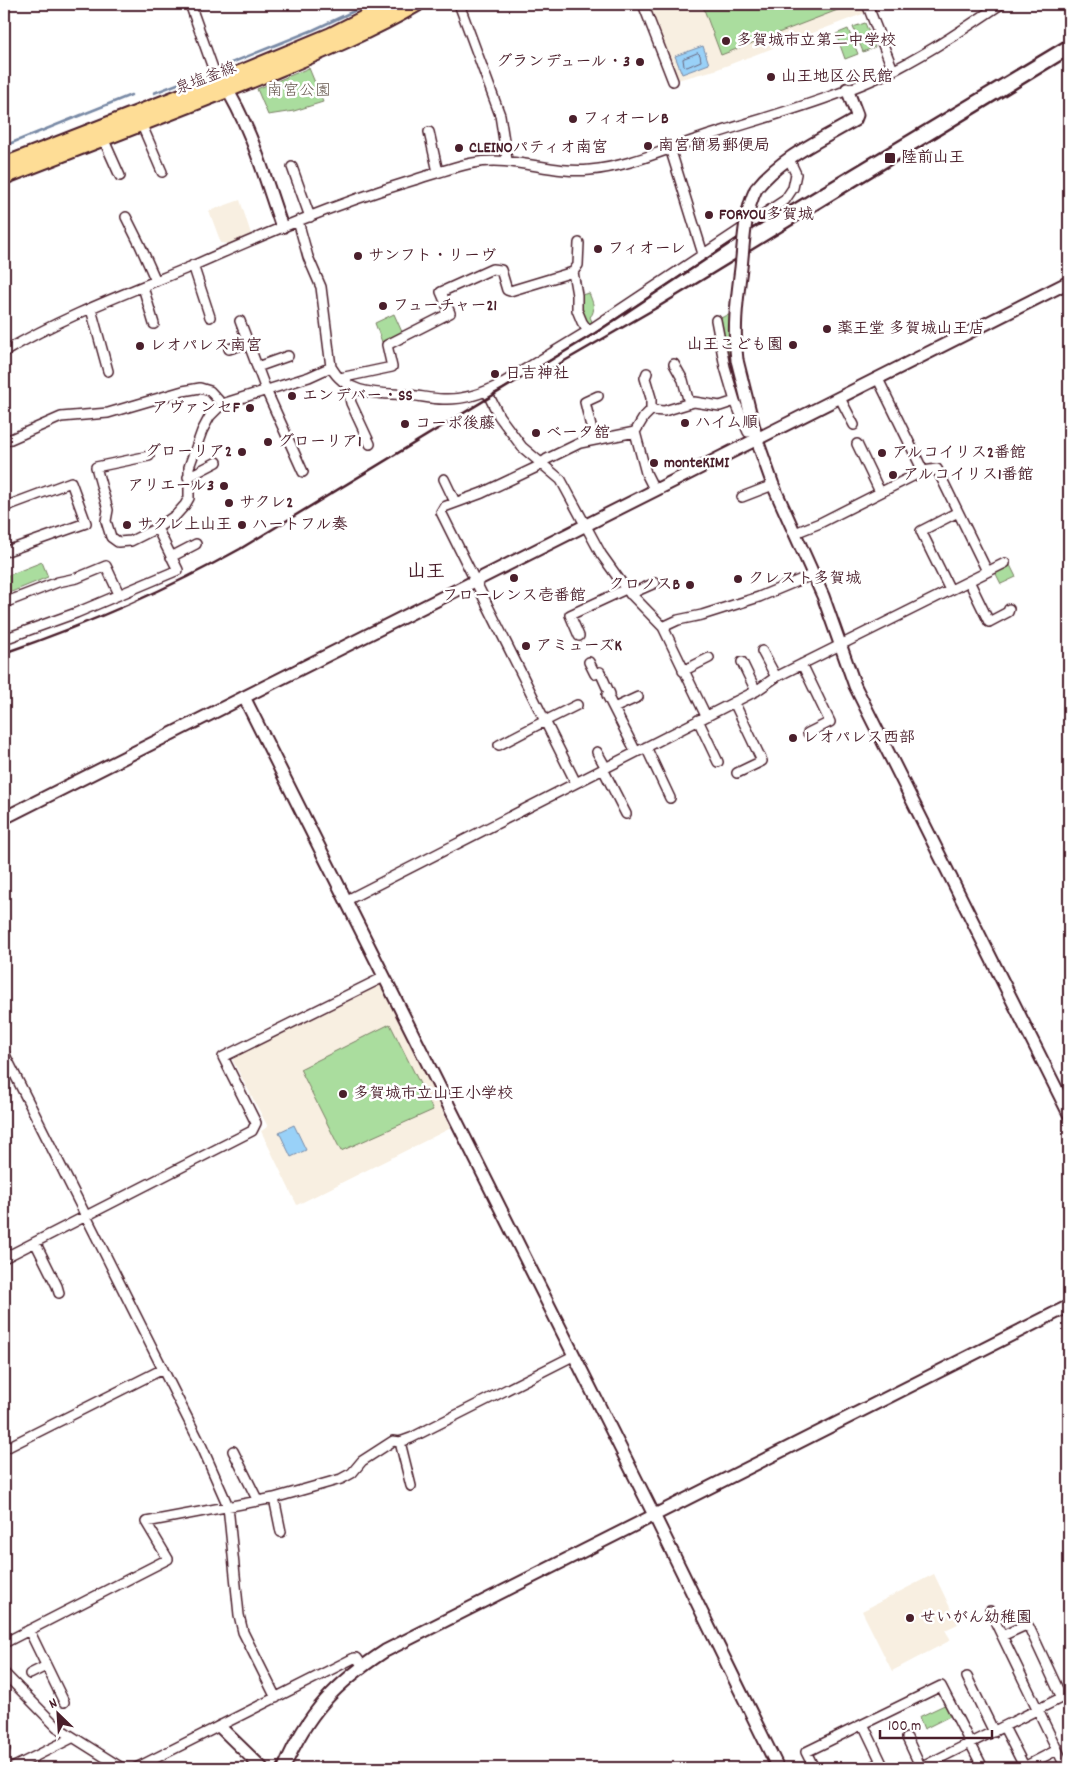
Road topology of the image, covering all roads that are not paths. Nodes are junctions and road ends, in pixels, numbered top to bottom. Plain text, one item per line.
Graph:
1 (190, 4) edge
2 (392, 4) edge
3 (400, 4) edge
4 (417, 4) edge
5 (459, 4) edge
6 (643, 4) edge
7 (867, 4) edge
8 (1002, 4) edge
9 (374, 14) junction
10 (893, 70) junction
11 (673, 81) dead end
12 (224, 85) junction
13 (847, 89) junction
14 (141, 123) junction
15 (429, 132) dead end
16 (103, 138) junction
17 (670, 148) junction
18 (508, 160) junction
19 (789, 160) junction
20 (4, 165) edge
21 (292, 167) dead end
22 (162, 172) dead end
23 (438, 172) junction
24 (120, 176) dead end
25 (4, 177) edge
26 (126, 217) dead end
27 (310, 217) junction
28 (298, 221) junction
29 (282, 227) junction
30 (579, 244) dead end
31 (703, 254) junction
32 (194, 265) junction
33 (573, 272) junction
34 (156, 281) junction
35 (1069, 282) edge
36 (143, 287) junction
37 (92, 309) junction
38 (210, 318) dead end
39 (716, 320) dead end
40 (240, 322) dead end
41 (154, 324) dead end
42 (588, 331) junction
43 (248, 343) junction
44 (229, 350) dead end
45 (4, 352) edge
46 (288, 356) dead end
47 (674, 364) dead end
48 (257, 367) junction
49 (330, 367) junction
50 (108, 371) dead end
51 (647, 373) dead end
52 (340, 378) junction
53 (878, 379) junction
54 (351, 386) junction
55 (266, 390) junction
56 (487, 392) junction
57 (598, 396) dead end
58 (840, 398) junction
59 (735, 401) junction
60 (689, 403) junction
61 (222, 404) junction
62 (651, 410) junction
63 (854, 425) dead end
64 (634, 432) junction
65 (756, 435) junction
66 (594, 439) junction
67 (4, 442) edge
68 (370, 444) dead end
69 (857, 444) dead end
70 (150, 456) dead end
71 (217, 462) dead end
72 (541, 463) junction
73 (922, 471) junction
74 (303, 472) dead end
75 (188, 478) junction
76 (444, 479) dead end
77 (773, 486) junction
78 (655, 491) junction
79 (880, 492) junction
80 (742, 497) dead end
81 (455, 502) junction
82 (4, 507) edge
83 (958, 512) junction
84 (586, 526) junction
85 (157, 528) junction
86 (795, 533) junction
87 (196, 544) dead end
88 (4, 552) edge
89 (171, 557) junction
90 (1005, 563) dead end
91 (988, 571) junction
92 (814, 574) junction
93 (969, 581) junction
94 (474, 582) junction
95 (655, 583) dead end
96 (950, 590) junction
97 (628, 592) junction
98 (119, 594) junction
99 (4, 603) edge
100 (1009, 609) dead end
101 (663, 627) junction
102 (4, 636) edge
103 (579, 636) dead end
104 (840, 644) junction
105 (762, 651) dead end
106 (709, 658) dead end
107 (589, 662) dead end
108 (742, 662) dead end
109 (802, 664) junction
110 (683, 671) junction
111 (776, 677) junction
112 (756, 691) junction
113 (244, 697) junction
114 (638, 697) dead end
115 (734, 702) junction
116 (577, 705) dead end
117 (614, 708) junction
118 (702, 718) junction
119 (545, 721) junction
120 (808, 733) dead end
121 (499, 745) dead end
122 (646, 747) junction
123 (597, 752) dead end
124 (636, 752) junction
125 (718, 762) dead end
126 (604, 768) junction
127 (737, 773) dead end
128 (576, 783) junction
129 (670, 798) dead end
130 (626, 814) dead end
131 (4, 818) edge
132 (347, 900) junction
133 (384, 977) junction
134 (4, 1053) edge
135 (1069, 1114) edge
136 (86, 1216) junction
137 (34, 1242) junction
138 (4, 1258) edge
139 (59, 1293) dead end
140 (1069, 1306) edge
141 (573, 1356) junction
142 (163, 1369) junction
143 (400, 1442) junction
144 (4, 1449) edge
145 (234, 1451) dead end
146 (411, 1486) dead end
147 (274, 1498) junction
148 (258, 1501) junction
149 (228, 1506) junction
150 (654, 1516) junction
151 (281, 1532) dead end
152 (990, 1611) dead end
153 (29, 1630) junction
154 (1002, 1636) junction
155 (4, 1643) edge
156 (46, 1666) junction
157 (362, 1666) junction
158 (4, 1673) edge
159 (30, 1674) dead end
160 (967, 1677) dead end
161 (1066, 1696) edge
162 (276, 1698) junction
163 (64, 1702) dead end
164 (1038, 1710) junction
165 (863, 1724) junction
166 (220, 1726) junction
167 (1004, 1727) junction
168 (994, 1732) junction
169 (72, 1738) junction
170 (907, 1738) dead end
171 (970, 1743) junction
172 (1057, 1750) junction
173 (883, 1765) edge
174 (12, 1768) edge
175 (122, 1768) edge
176 (136, 1768) edge
177 (262, 1768) edge
178 (284, 1768) edge
179 (778, 1768) edge
180 (814, 1768) edge
181 (869, 1768) edge
182 (921, 1768) edge
183 (983, 1768) edge
184 (1024, 1768) edge
185 (1066, 1768) edge

1 - 12 street
2 - 9 main road, 泉塩釜線
3 - 9 street
4 - 12 main road, 泉塩釜線
5 - 18 street
6 - 11 street
7 - 10 street
8 - 10 street
9 - 12 main road, 泉塩釜線
10 - 13 street
12 - 14 main road, 泉塩釜線
12 - 20 main road, 泉塩釜線
12 - 29 street
13 - 17 street
13 - 19 street
14 - 16 main road, 泉塩釜線
14 - 22 street
15 - 23 street
16 - 24 street
16 - 25 main road, 泉塩釜線
17 - 18 street
17 - 31 street
18 - 23 street
19 - 31 street
19 - 65 street, bridge
21 - 27 street
23 - 27 street
26 - 34 street
27 - 28 street
28 - 29 street
28 - 49 street
29 - 32 street
30 - 33 street
31 - 42 street
32 - 34 street
32 - 38 street
33 - 42 street
33 - 52 street
34 - 36 street
35 - 53 street
36 - 37 street
36 - 41 street
37 - 45 street
37 - 50 street
39 - 59 street
40 - 43 street
42 - 56 street
43 - 44 street
43 - 48 street
46 - 48 street
47 - 60 street
48 - 55 street
49 - 52 street
49 - 55 street
51 - 62 street
52 - 54 street
53 - 58 street
53 - 73 street
54 - 56 street
54 - 68 street
55 - 61 street
55 - 74 street
56 - 72 street
57 - 66 street
58 - 63 street
58 - 65 street
59 - 60 street
59 - 65 street
60 - 62 street
61 - 67 street
61 - 75 street
62 - 64 street
64 - 66 street
64 - 78 street
65 - 77 street
65 - 78 street
66 - 72 street
69 - 79 street
70 - 85 street
71 - 75 street
72 - 81 street
72 - 84 street
73 - 79 street
73 - 83 street
75 - 85 street
76 - 81 street
77 - 80 street
77 - 86 street
78 - 84 street
79 - 86 street
81 - 94 street
82 - 88 street
83 - 91 street
83 - 96 street
84 - 94 street
84 - 97 street
85 - 89 street
86 - 92 street
87 - 89 street
89 - 98 street
90 - 91 street
91 - 93 street
92 - 101 street
92 - 104 street
93 - 96 street
93 - 100 street
94 - 113 street
94 - 119 street
95 - 97 street
96 - 104 street
97 - 101 street
97 - 103 street
98 - 99 street
98 - 102 street
101 - 110 street
104 - 109 street
104 - 135 street
105 - 111 street
106 - 110 street
107 - 117 street
108 - 112 street
109 - 111 street
109 - 120 street
110 - 118 street
111 - 112 street
112 - 115 street
113 - 131 street
113 - 132 street
114 - 117 street
115 - 118 street
115 - 127 street
116 - 119 street
117 - 124 street
118 - 122 street
118 - 125 street
119 - 121 street
119 - 128 street
122 - 124 street
122 - 129 street
123 - 126 street
124 - 126 street
126 - 128 street
126 - 130 street
128 - 132 street
132 - 133 street
133 - 136 street
133 - 141 street
134 - 136 street
136 - 137 street
136 - 142 street
137 - 138 street
137 - 139 street
140 - 150 street
141 - 143 street
141 - 150 street
142 - 144 street
142 - 149 street
143 - 146 street
143 - 147 street
145 - 148 street
147 - 148 street
147 - 151 street
148 - 149 street
149 - 153 street
149 - 162 street
150 - 157 street
150 - 179 street
152 - 154 street
153 - 155 street
153 - 156 street
154 - 161 street
154 - 164 street
156 - 159 street
156 - 163 street
157 - 162 street
157 - 178 street
158 - 169 street
160 - 168 street
161 - 164 street
162 - 166 street
164 - 167 street
164 - 172 street
165 - 171 street
165 - 173 street
165 - 180 street
166 - 176 street
166 - 177 street
167 - 168 street
167 - 184 street
168 - 171 street
169 - 174 street
169 - 175 street
170 - 182 street
171 - 182 street
171 - 183 street
172 - 184 street
172 - 185 street
173 - 181 street

